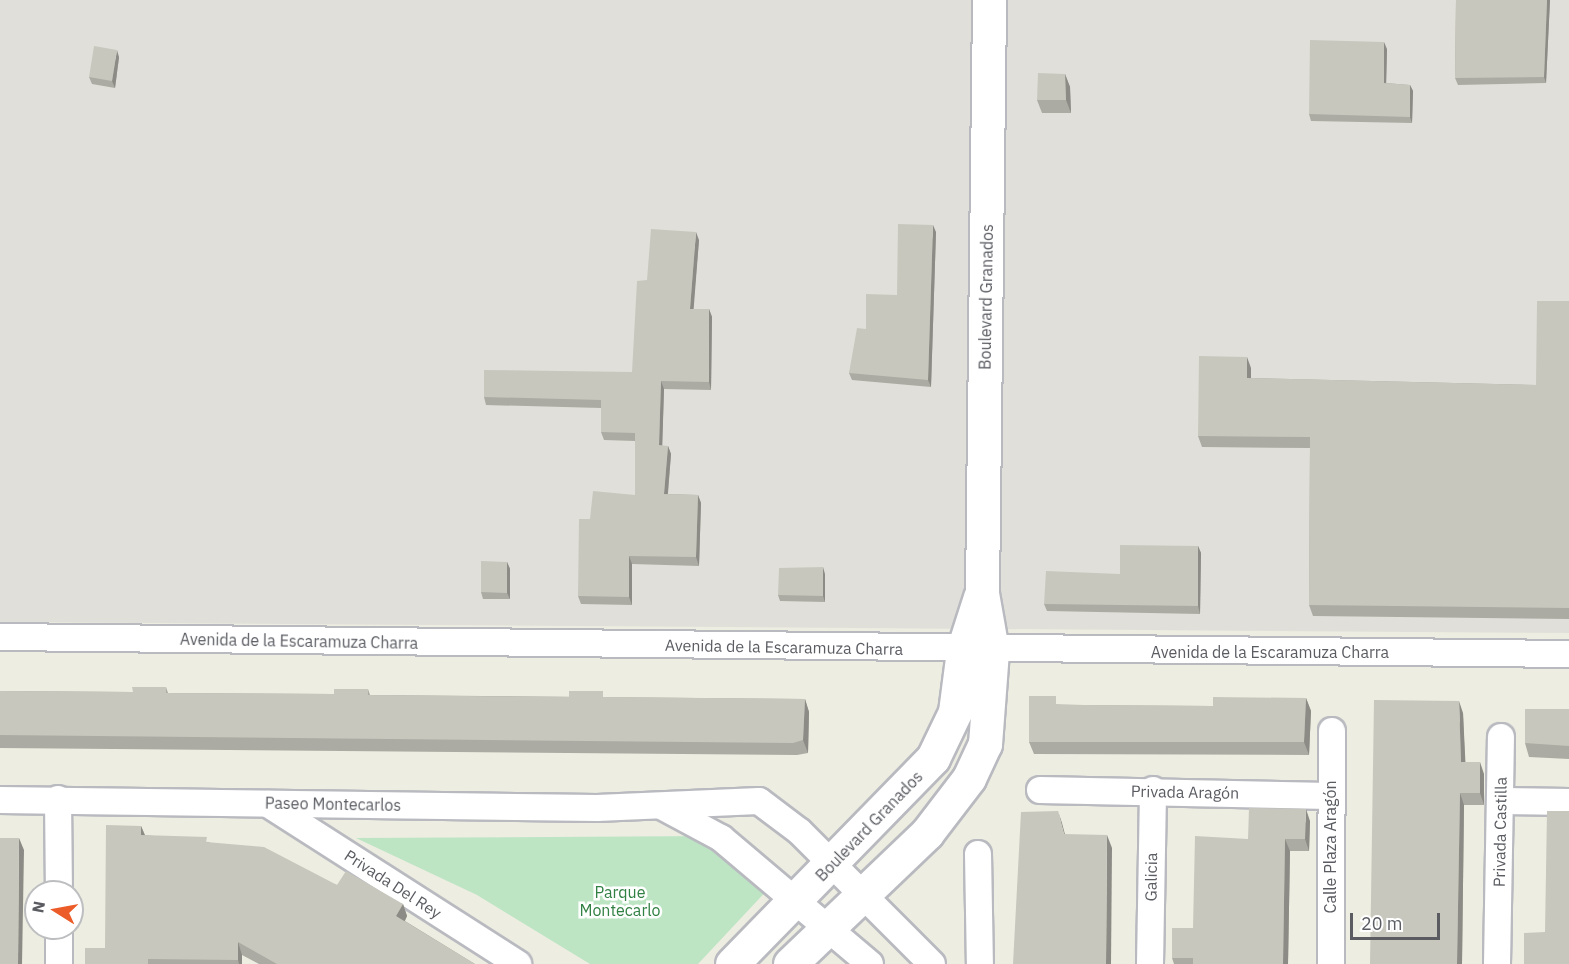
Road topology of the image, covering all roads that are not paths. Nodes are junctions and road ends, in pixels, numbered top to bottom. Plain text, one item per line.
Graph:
1 (989, 0) edge
2 (0, 637) edge
3 (978, 650) junction
4 (1569, 654) edge
5 (1332, 731) dead end
6 (1501, 737) dead end
7 (1041, 790) dead end
8 (1153, 790) junction
9 (1329, 796) junction
10 (58, 799) junction
11 (0, 800) edge
12 (1502, 801) junction
13 (1569, 802) edge
14 (267, 803) junction
15 (665, 808) junction
16 (978, 854) dead end
17 (832, 864) junction
18 (59, 880) edge
19 (862, 894) junction
20 (795, 903) junction
21 (825, 929) junction
22 (59, 940) edge
23 (59, 964) edge
24 (518, 964) edge
25 (732, 964) edge
26 (790, 964) edge
27 (870, 964) edge
28 (932, 964) edge
29 (980, 964) edge
30 (1150, 964) edge
31 (1331, 964) edge
32 (1497, 964) edge

1 - 3 street, Boulevard Granados
2 - 3 street, Avenida de la Escaramuza Charra
3 - 4 street, Avenida de la Escaramuza Charra
3 - 17 street, Boulevard Granados
3 - 19 street, Boulevard Granados
5 - 9 street, Calle Plaza Aragón
6 - 12 street, Privada Castilla
7 - 8 street, Privada Aragón
8 - 9 street, Privada Aragón
8 - 30 street, Galicia
9 - 31 street, Calle Plaza Aragón
10 - 11 street, Paseo Montecarlos
10 - 14 street, Paseo Montecarlos
10 - 18 street
12 - 13 street
12 - 32 street, Privada Castilla
14 - 15 street, Paseo Montecarlos
14 - 24 street, Privada Del Rey
15 - 17 street, Paseo Montecarlos
15 - 20 street, Paseo Montecarlos
16 - 29 street
17 - 19 street, Paseo Montecarlos
17 - 20 street, Boulevard Granados
19 - 21 street, Boulevard Granados
19 - 28 street, Paseo Montecarlos
20 - 21 street, Paseo Montecarlos
20 - 25 street, Boulevard Granados
21 - 26 street, Boulevard Granados
21 - 27 street, Paseo Montecarlos
22 - 23 street

